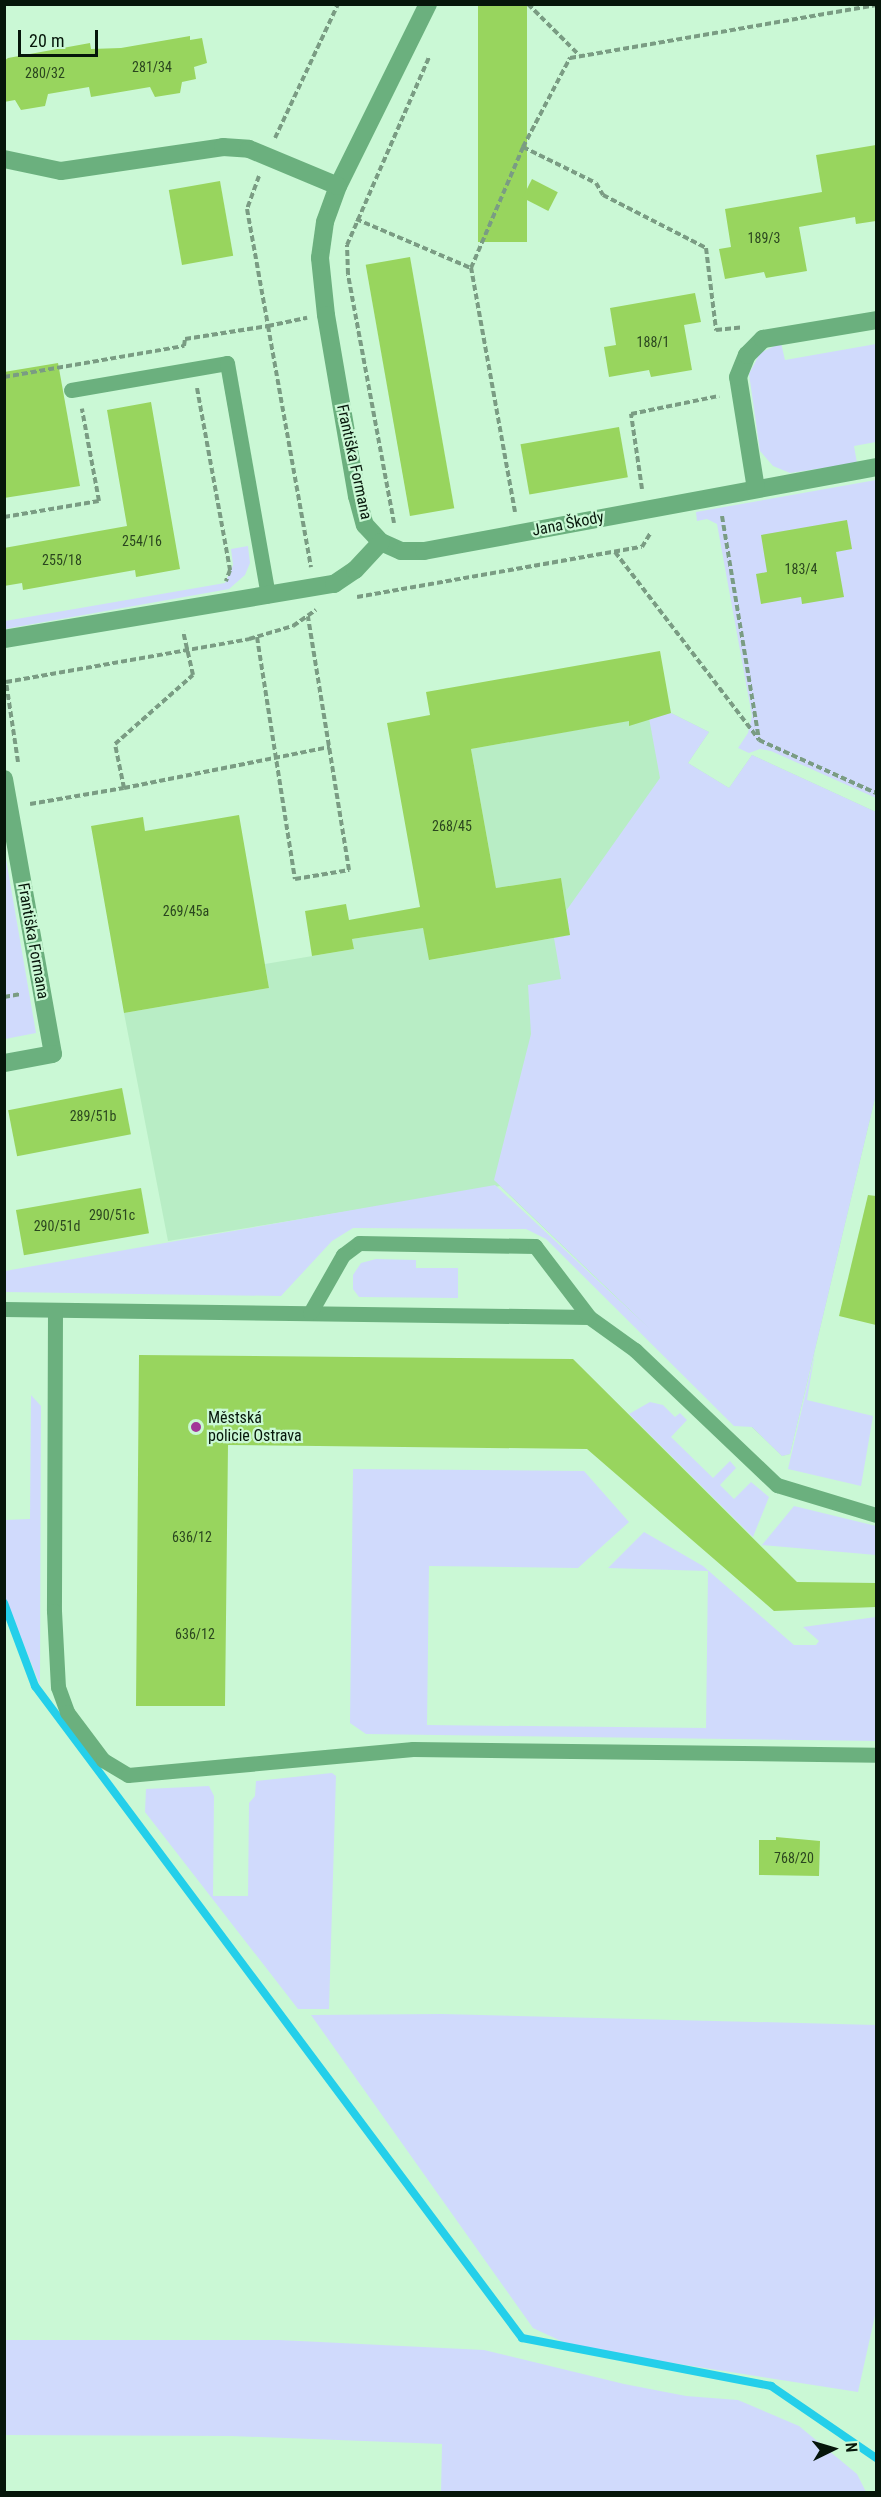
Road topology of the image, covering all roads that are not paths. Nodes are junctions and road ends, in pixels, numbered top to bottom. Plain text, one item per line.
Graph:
1 (428, 4) edge
2 (4, 159) edge
3 (338, 186) junction
4 (876, 320) edge
5 (71, 390) dead end
6 (876, 467) edge
7 (756, 489) junction
8 (381, 542) junction
9 (268, 595) junction
10 (4, 639) edge
11 (12, 776) edge
12 (4, 1063) edge
13 (4, 1309) edge
14 (55, 1310) junction
15 (310, 1313) junction
16 (589, 1317) junction
17 (876, 1515) edge
18 (876, 1755) edge

1 - 3 street, Františka Formana
2 - 3 street
3 - 8 street, Františka Formana
4 - 7 street
5 - 9 lane
6 - 7 street, Jana Škody
7 - 8 street, Jana Škody
8 - 9 street
9 - 10 street
11 - 12 street, Františka Formana
13 - 14 lane
14 - 15 lane
14 - 18 lane
15 - 16 lane
15 - 16 lane
16 - 17 lane

